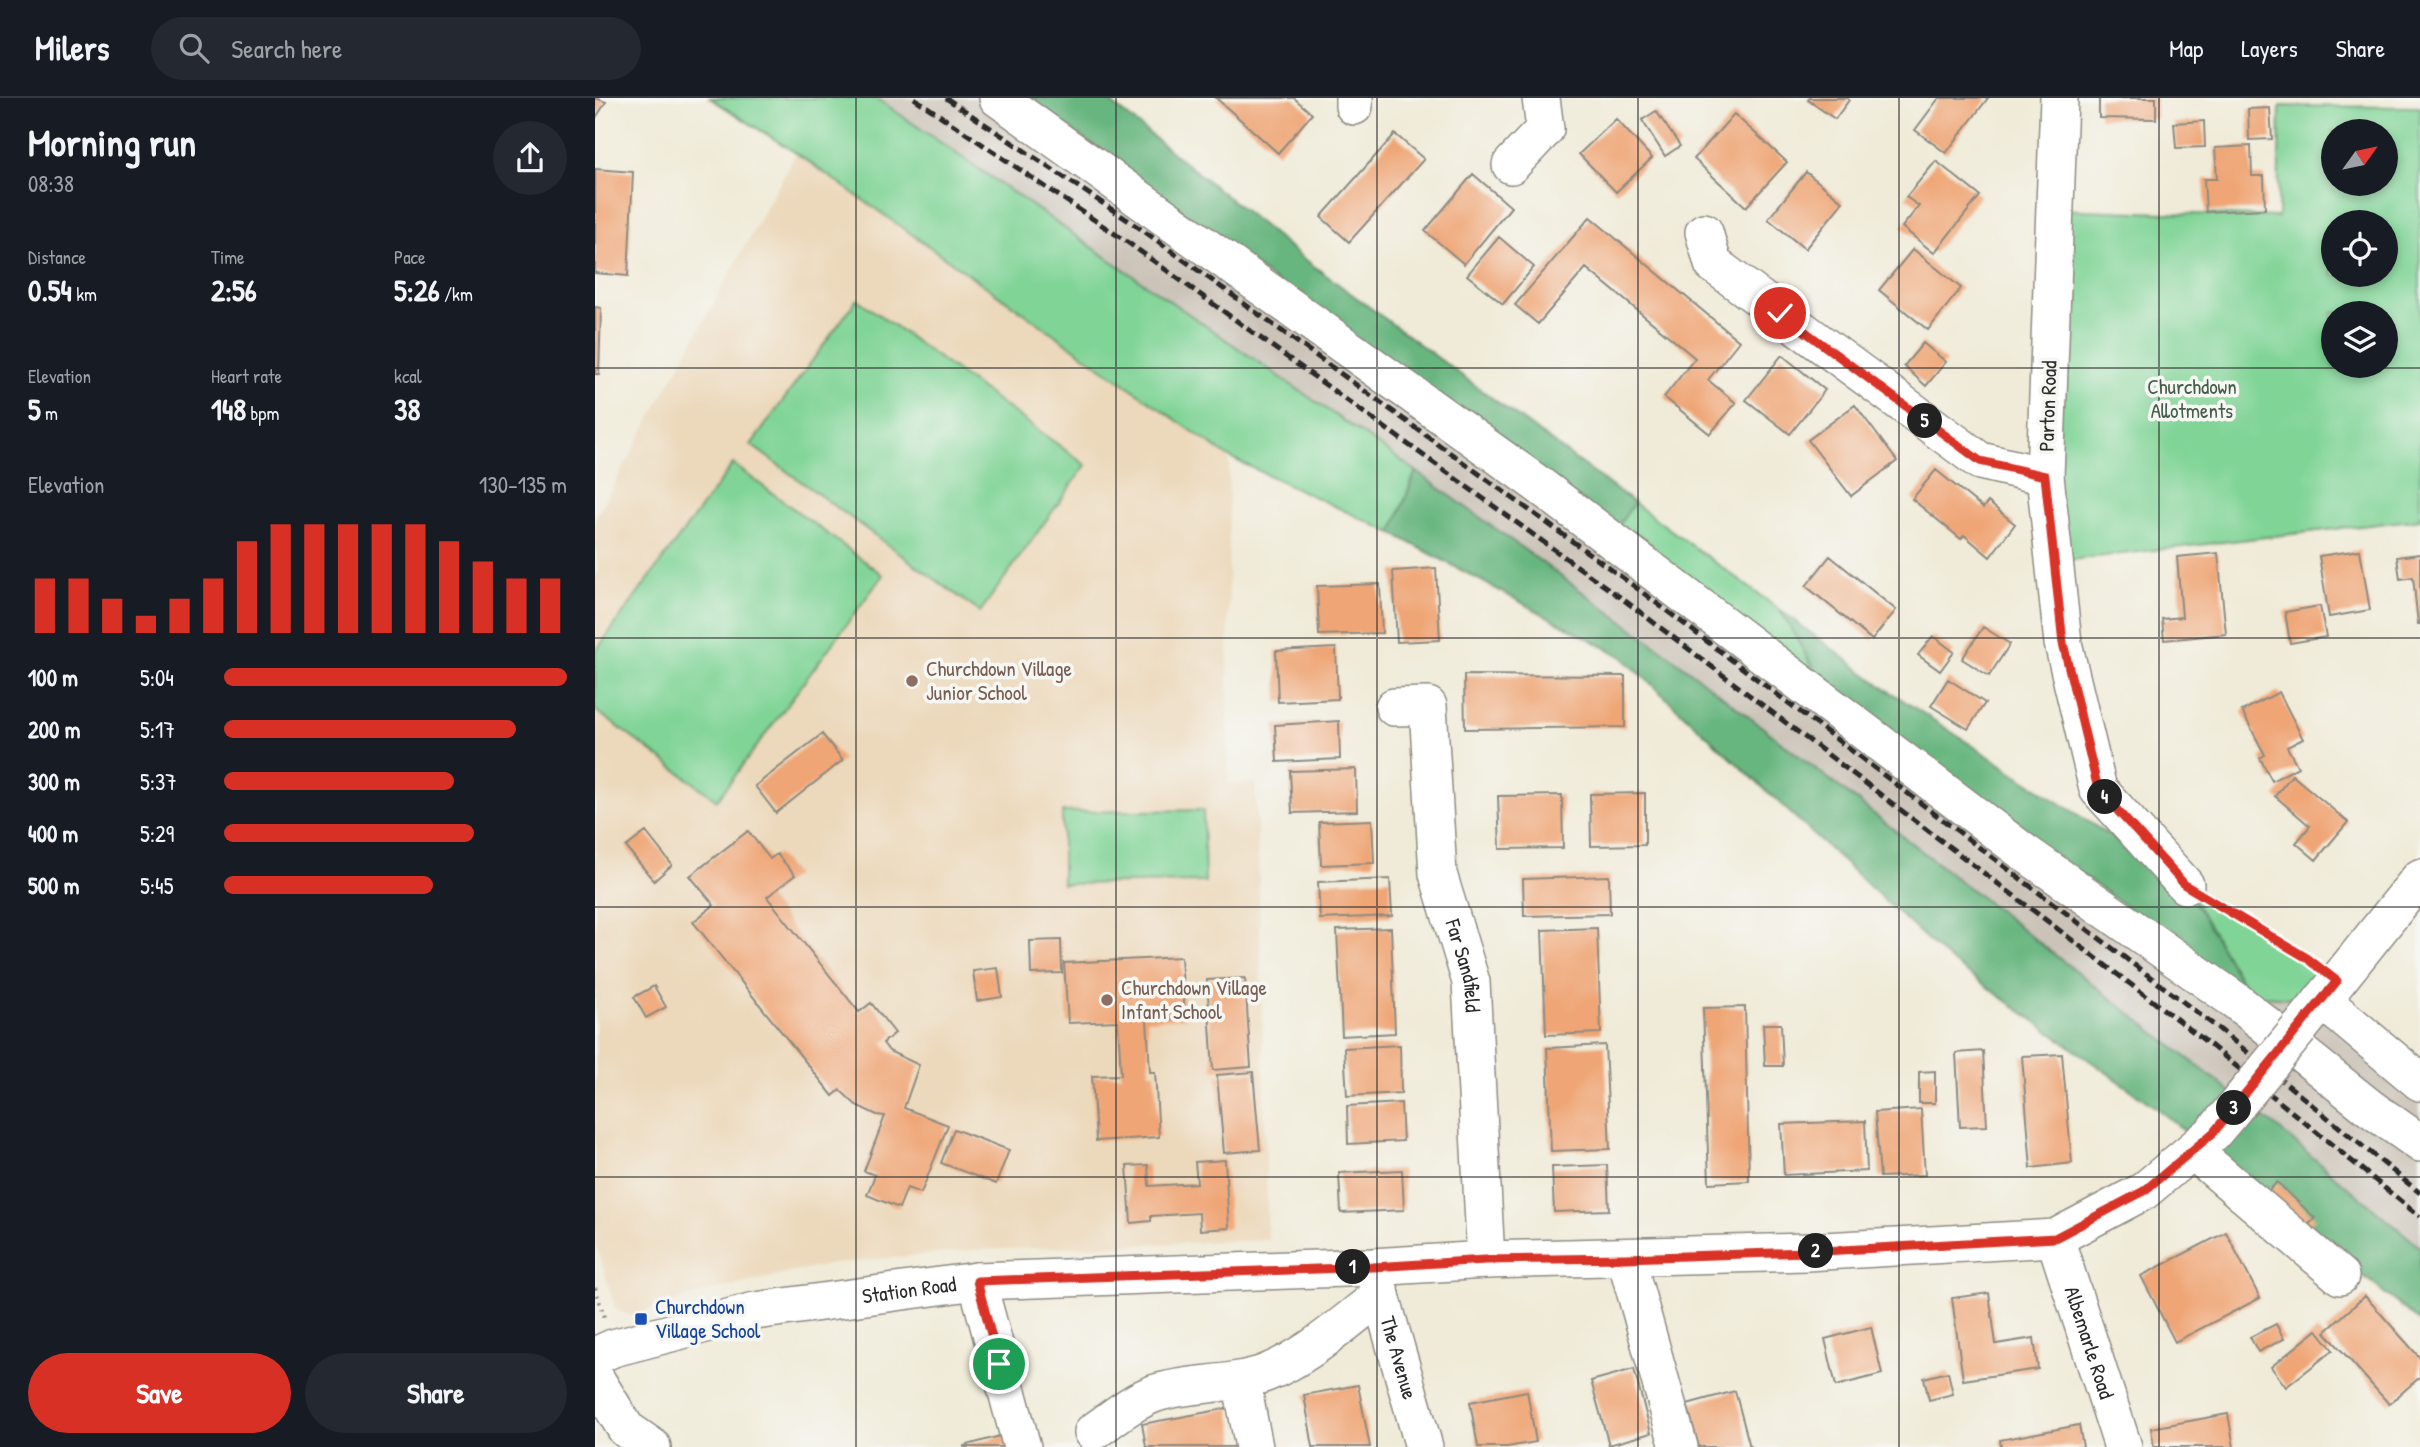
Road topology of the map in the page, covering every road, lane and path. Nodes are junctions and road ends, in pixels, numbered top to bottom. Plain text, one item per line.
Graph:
1 (998, 98) edge
2 (1541, 98) edge
3 (2059, 98) edge
4 (1511, 165) dead end
5 (1704, 232) dead end
6 (2045, 476) junction
7 (1394, 707) dead end
8 (2420, 878) edge
9 (2185, 885) joint
10 (2330, 990) junction
11 (2420, 1082) edge
12 (2420, 1143) edge
13 (2193, 1151) junction
14 (2055, 1238) junction
15 (1626, 1258) junction
16 (1486, 1260) junction
17 (2340, 1276) dead end
18 (977, 1281) junction
19 (1377, 1281) junction
20 (595, 1356) edge
21 (595, 1378) edge
22 (1241, 1380) junction
23 (1093, 1432) dead end
24 (652, 1447) edge
25 (1022, 1447) edge
26 (1254, 1447) edge
27 (1424, 1447) edge
28 (1679, 1447) edge
29 (2123, 1447) edge

1 - 12 street
2 - 4 street
3 - 6 street, Parton Road
5 - 6 street
6 - 9 street, Parton Road
7 - 16 street, Far Sandfield
8 - 10 street, Station Road
9 - 10 path
10 - 11 street
10 - 13 street, Station Road, bridge
13 - 14 street, Station Road
13 - 17 street
14 - 15 street, Station Road
14 - 29 street, Albemarle Road
15 - 16 street, Station Road
15 - 28 street
16 - 19 street, Station Road
18 - 19 street, Station Road
18 - 20 street, Station Road
18 - 25 street
19 - 22 street
19 - 27 street, The Avenue
21 - 24 street
22 - 23 street
22 - 26 street

